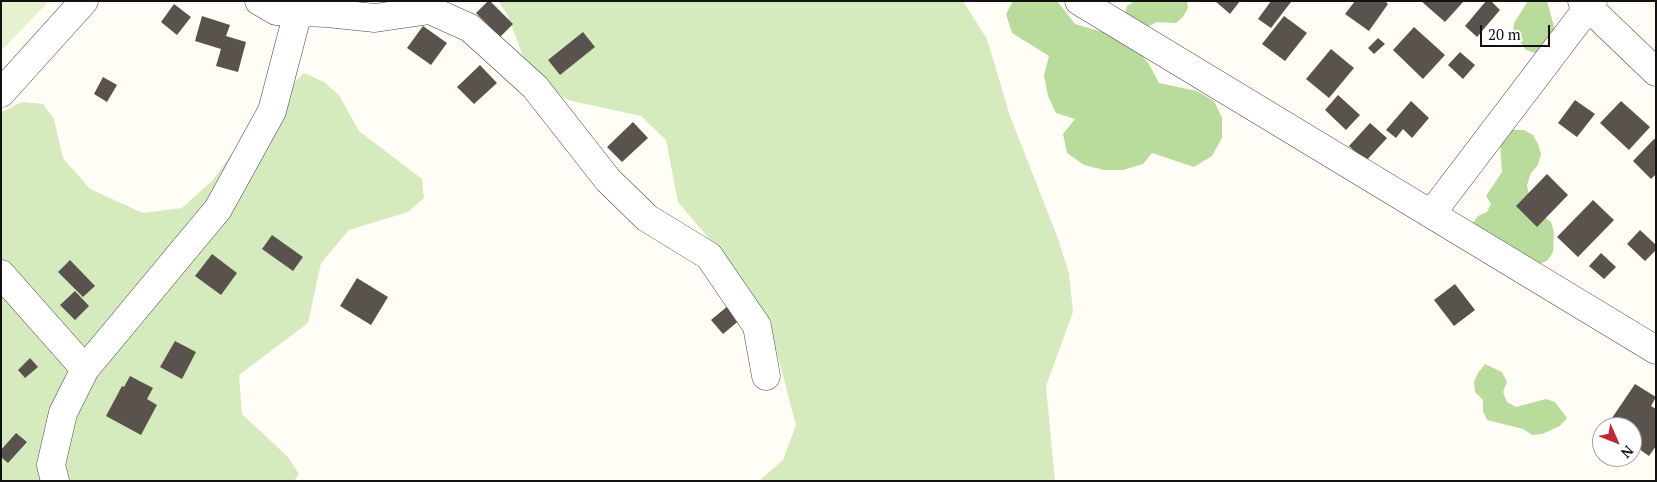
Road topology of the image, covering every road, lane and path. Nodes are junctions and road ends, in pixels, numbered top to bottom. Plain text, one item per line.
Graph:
1 (84, 1) edge
2 (259, 1) edge
3 (1079, 1) edge
4 (1588, 3) edge
5 (433, 6) edge
6 (298, 12) junction
7 (1656, 72) edge
8 (1, 93) edge
9 (1431, 214) junction
10 (1, 274) edge
11 (1656, 350) edge
12 (85, 369) junction
13 (766, 376) dead end
14 (54, 481) edge

1 - 8 street
2 - 6 street
3 - 9 street
4 - 7 street
4 - 9 street
5 - 6 street
5 - 13 street
6 - 12 street
9 - 11 street
10 - 12 street
12 - 14 street

